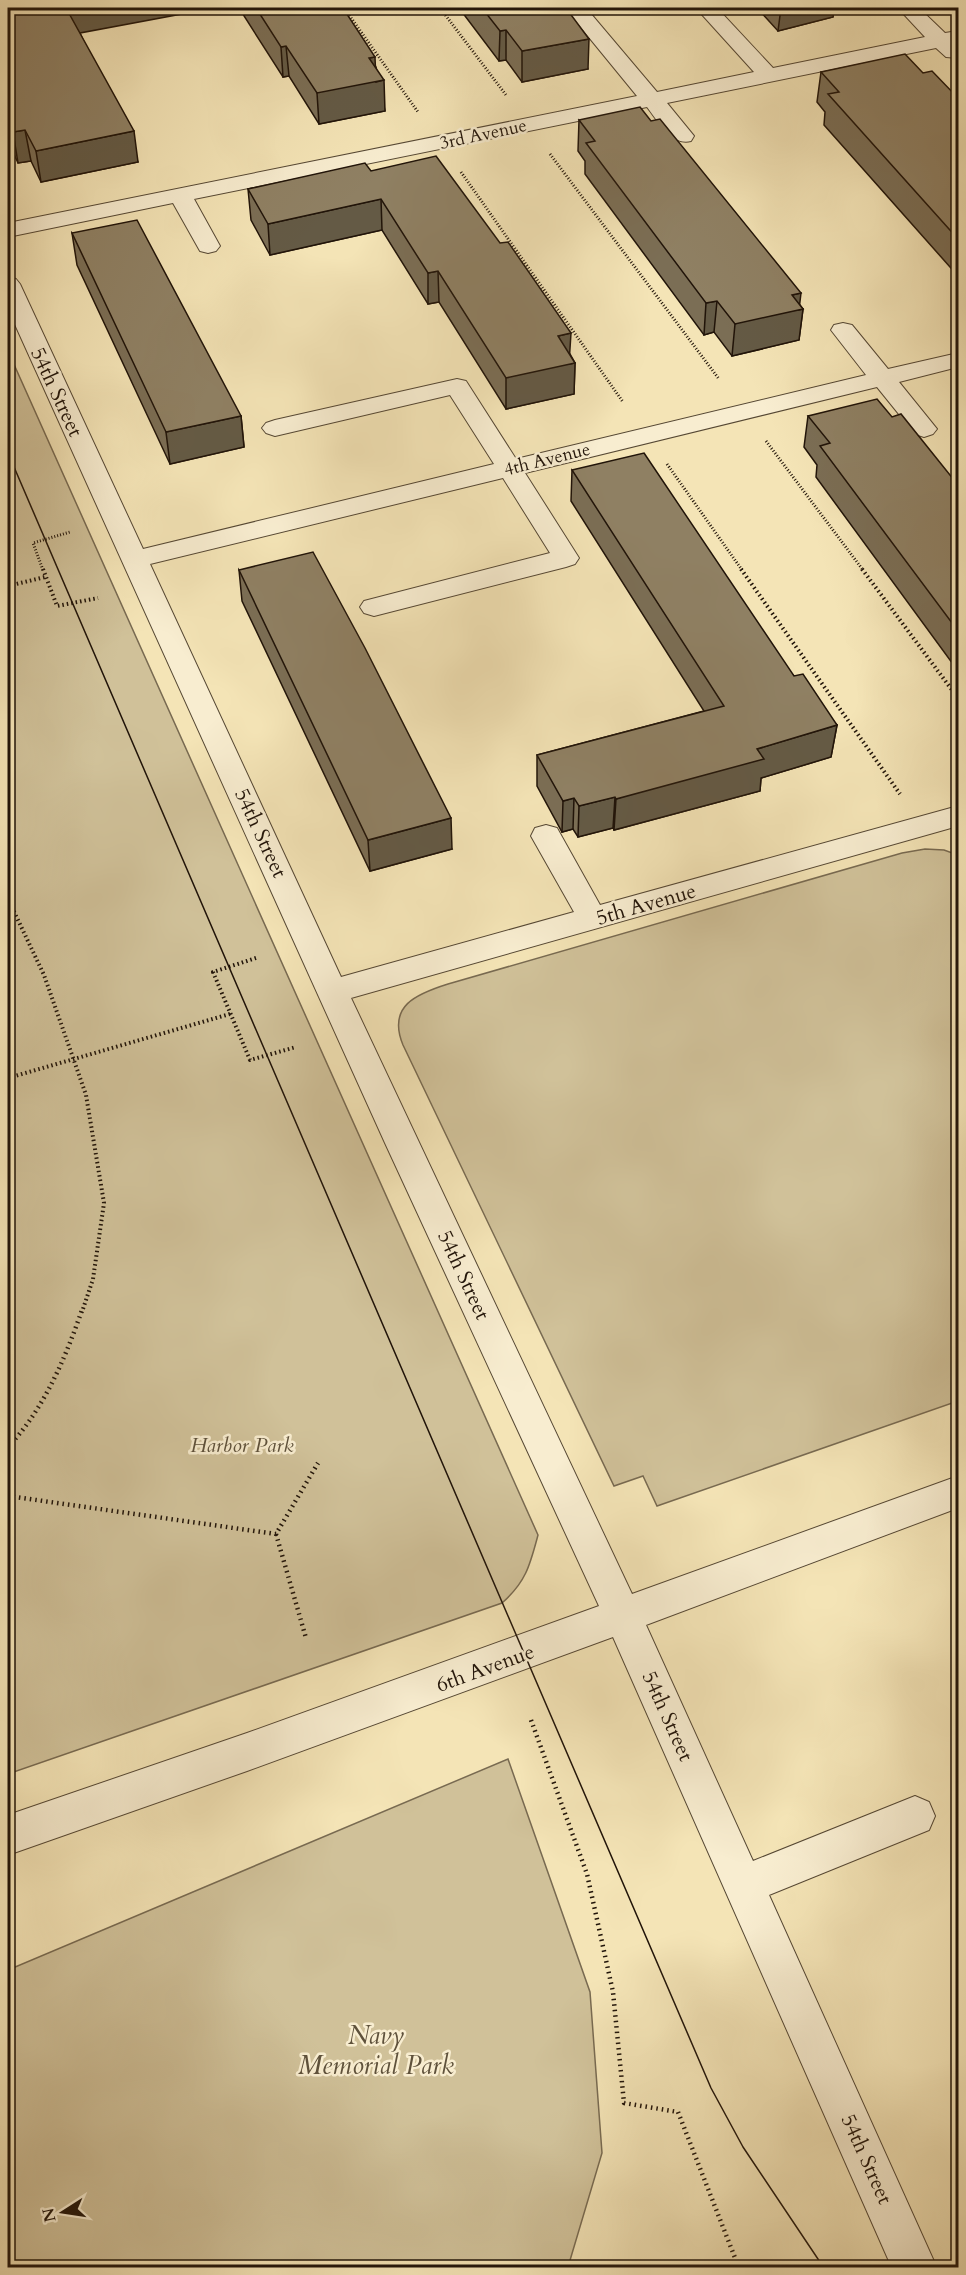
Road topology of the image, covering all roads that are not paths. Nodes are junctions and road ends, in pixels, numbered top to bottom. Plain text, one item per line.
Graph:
1 (575, 8) edge
2 (706, 8) edge
3 (908, 8) edge
4 (950, 39) edge
5 (958, 58) edge
6 (769, 76) junction
7 (651, 100) junction
8 (683, 136) dead end
9 (180, 195) junction
10 (8, 230) edge
11 (208, 246) dead end
12 (8, 284) edge
13 (843, 330) dead end
14 (958, 360) edge
15 (882, 378) junction
16 (275, 428) dead end
17 (924, 429) dead end
18 (509, 468) junction
19 (135, 559) junction
20 (374, 607) dead end
21 (958, 816) edge
22 (546, 836) dead end
23 (592, 919) junction
24 (333, 991) junction
25 (958, 1492) edge
26 (623, 1616) junction
27 (915, 1816) dead end
28 (8, 1835) edge
29 (744, 1885) junction
30 (915, 2268) edge

1 - 7 street
2 - 6 street
3 - 4 street
4 - 5 street
4 - 6 street, 3rd Avenue
6 - 7 street, 3rd Avenue
7 - 8 street
7 - 9 street, 3rd Avenue
9 - 10 street, 3rd Avenue
9 - 11 street
12 - 19 street, 54th Street
13 - 15 street
14 - 15 street, 4th Avenue
15 - 17 street
15 - 18 street, 4th Avenue
16 - 18 street
18 - 19 street, 4th Avenue
18 - 20 street
19 - 24 street, 54th Street
21 - 23 street, 5th Avenue
22 - 23 street
23 - 24 street, 5th Avenue
24 - 26 street, 54th Street
25 - 26 street, 6th Avenue
26 - 28 street, 6th Avenue
26 - 29 street, 54th Street
27 - 29 street
29 - 30 street, 54th Street

